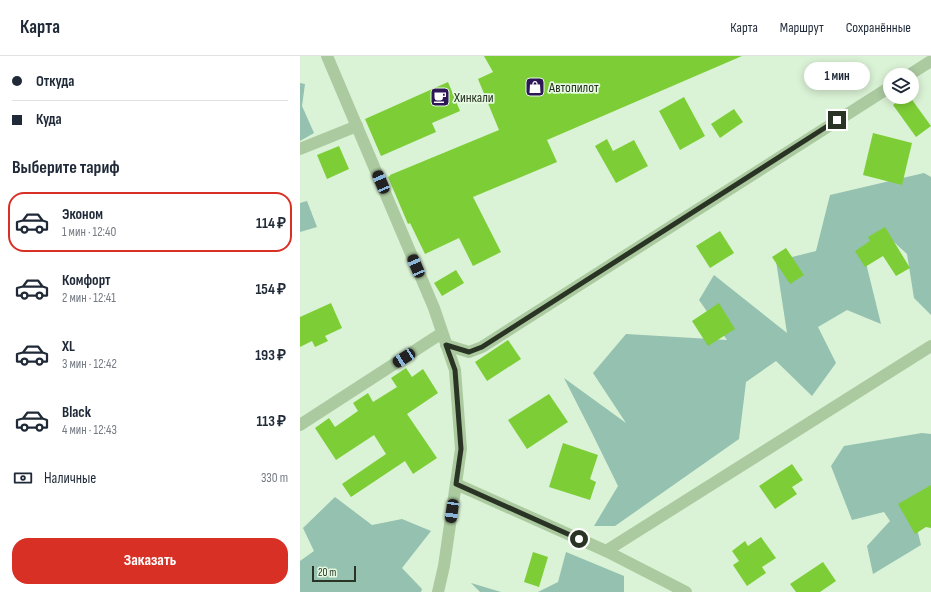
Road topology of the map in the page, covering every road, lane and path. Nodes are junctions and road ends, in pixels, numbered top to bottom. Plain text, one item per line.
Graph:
1 (327, 56) edge
2 (931, 61) edge
3 (919, 69) edge
4 (883, 91) edge
5 (357, 126) junction
6 (300, 149) edge
7 (442, 333) junction
8 (446, 345) junction
9 (931, 346) edge
10 (300, 425) edge
11 (456, 484) junction
12 (606, 551) junction
13 (438, 592) edge
14 (686, 592) edge

1 - 5 street
2 - 3 street
4 - 8 street
5 - 6 street
5 - 7 street
7 - 8 street
7 - 10 street
8 - 11 street
9 - 12 street
11 - 12 street
11 - 13 street
12 - 14 street

